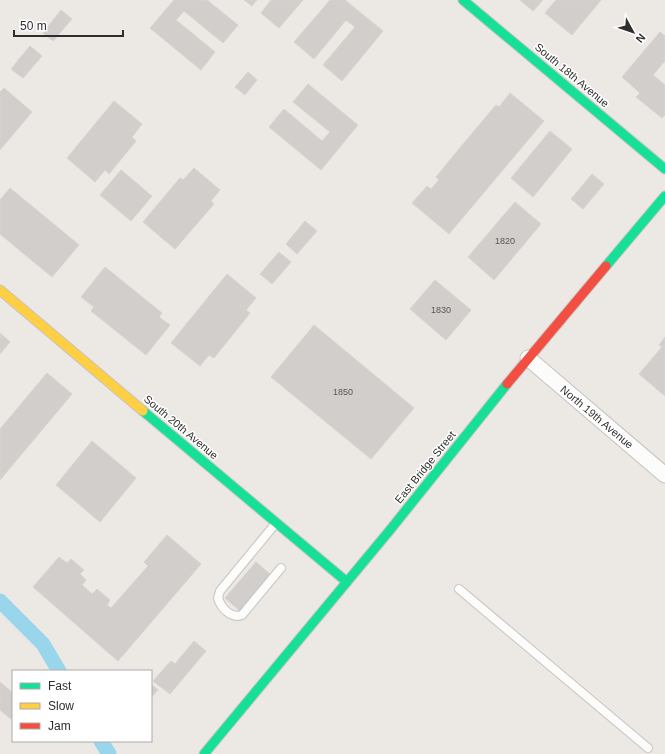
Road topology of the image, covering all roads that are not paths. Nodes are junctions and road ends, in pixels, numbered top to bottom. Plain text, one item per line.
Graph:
1 (463, 0) edge
2 (665, 169) edge
3 (665, 196) edge
4 (0, 290) edge
5 (528, 358) junction
6 (665, 475) edge
7 (276, 523) junction
8 (281, 568) dead end
9 (347, 582) junction
10 (459, 590) dead end
11 (648, 748) dead end
12 (204, 754) edge

1 - 2 main road, South 18th Avenue
3 - 5 main road, East Bridge Street
4 - 7 main road, South 20th Avenue
5 - 6 street, North 19th Avenue
5 - 9 main road, East Bridge Street
7 - 8 lane
7 - 9 main road, South 20th Avenue
9 - 12 main road, East Bridge Street
10 - 11 lane

